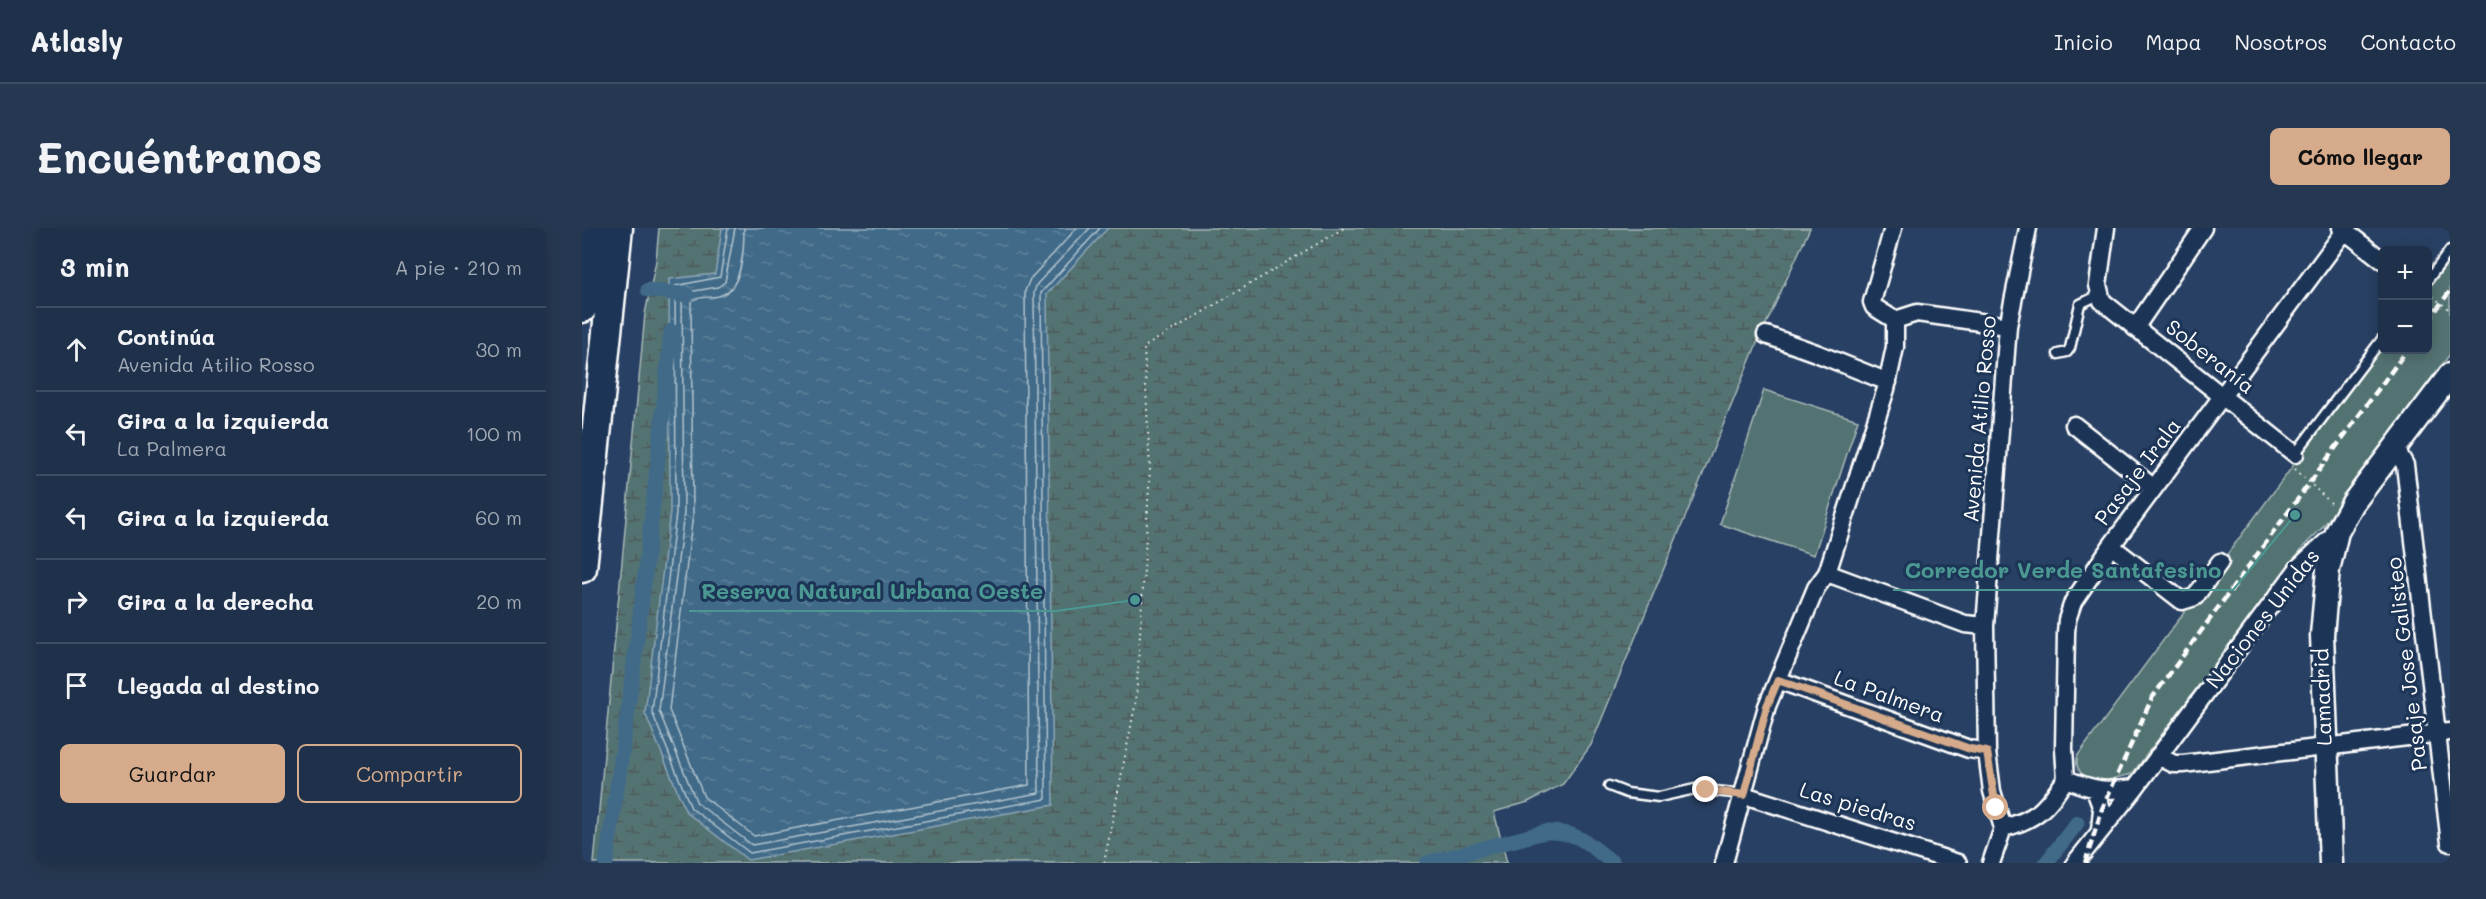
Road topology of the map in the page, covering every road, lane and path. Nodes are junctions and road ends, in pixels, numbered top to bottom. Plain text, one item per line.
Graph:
1 (591, 228) edge
2 (618, 228) edge
3 (629, 228) edge
4 (1344, 228) edge
5 (1893, 228) edge
6 (2028, 228) edge
7 (2106, 228) edge
8 (2203, 228) edge
9 (2344, 229) edge
10 (2450, 250) edge
11 (2378, 257) edge
12 (2432, 273) edge
13 (2099, 295) junction
14 (2432, 297) edge
15 (582, 308) edge
16 (2450, 310) edge
17 (1895, 320) junction
18 (2008, 326) junction
19 (2135, 328) junction
20 (1766, 336) dead end
21 (2378, 344) edge
22 (2058, 354) dead end
23 (2450, 375) edge
24 (1888, 382) junction
25 (2223, 396) junction
26 (2074, 425) dead end
27 (596, 439) junction
28 (2395, 447) junction
29 (2295, 454) junction
30 (2154, 488) junction
31 (2330, 502) dead end
32 (2337, 532) junction
33 (2111, 546) junction
34 (2220, 562) dead end
35 (582, 568) edge
36 (1827, 573) junction
37 (1985, 626) junction
38 (1778, 680) junction
39 (2444, 733) edge
40 (2325, 745) junction
41 (1987, 752) junction
42 (2158, 756) junction
43 (2066, 779) junction
44 (1609, 786) dead end
45 (2135, 788) junction
46 (2095, 790) junction
47 (1744, 795) junction
48 (2003, 828) junction
49 (2100, 830) junction
50 (2450, 843) edge
51 (1104, 863) edge
52 (1724, 863) edge
53 (1958, 863) edge
54 (1991, 863) edge
55 (2075, 863) edge
56 (2331, 863) edge

1 - 15 highway
2 - 27 highway
3 - 27 highway
4 - 51 path
5 - 17 street
6 - 18 street, Avenida Atilio Rosso
7 - 13 street
8 - 19 street
9 - 11 street
9 - 25 street, Pasaje Irala
10 - 12 lane
13 - 19 street, Soberanía
13 - 22 lane
14 - 16 path
17 - 18 street
17 - 24 street
18 - 37 street, Avenida Atilio Rosso
19 - 25 street, Soberanía
20 - 24 street
21 - 29 lane
23 - 28 street, Naciones Unidas
24 - 36 street
25 - 29 street, Soberanía
25 - 30 street, Pasaje Irala
26 - 30 street
27 - 35 highway
28 - 32 street, Naciones Unidas
28 - 39 street, Pasaje Jose Galisteo
29 - 31 path
30 - 33 street, Pasaje Irala
32 - 40 street, Lamadrid
32 - 42 street, Naciones Unidas
33 - 34 street
33 - 43 street, Pasaje Irala
36 - 37 street
36 - 38 street
37 - 41 street, Avenida Atilio Rosso
38 - 41 street, La Palmera
38 - 47 street
39 - 40 street
39 - 50 street, Pasaje Jose Galisteo
40 - 42 street
40 - 56 street, Lamadrid
41 - 48 street, Avenida Atilio Rosso
42 - 45 street, Naciones Unidas
43 - 46 street
43 - 48 street
44 - 47 lane
45 - 46 street
45 - 49 street, Naciones Unidas
46 - 49 street
47 - 52 street
47 - 53 street, Las piedras
48 - 54 street
49 - 55 street, Naciones Unidas

